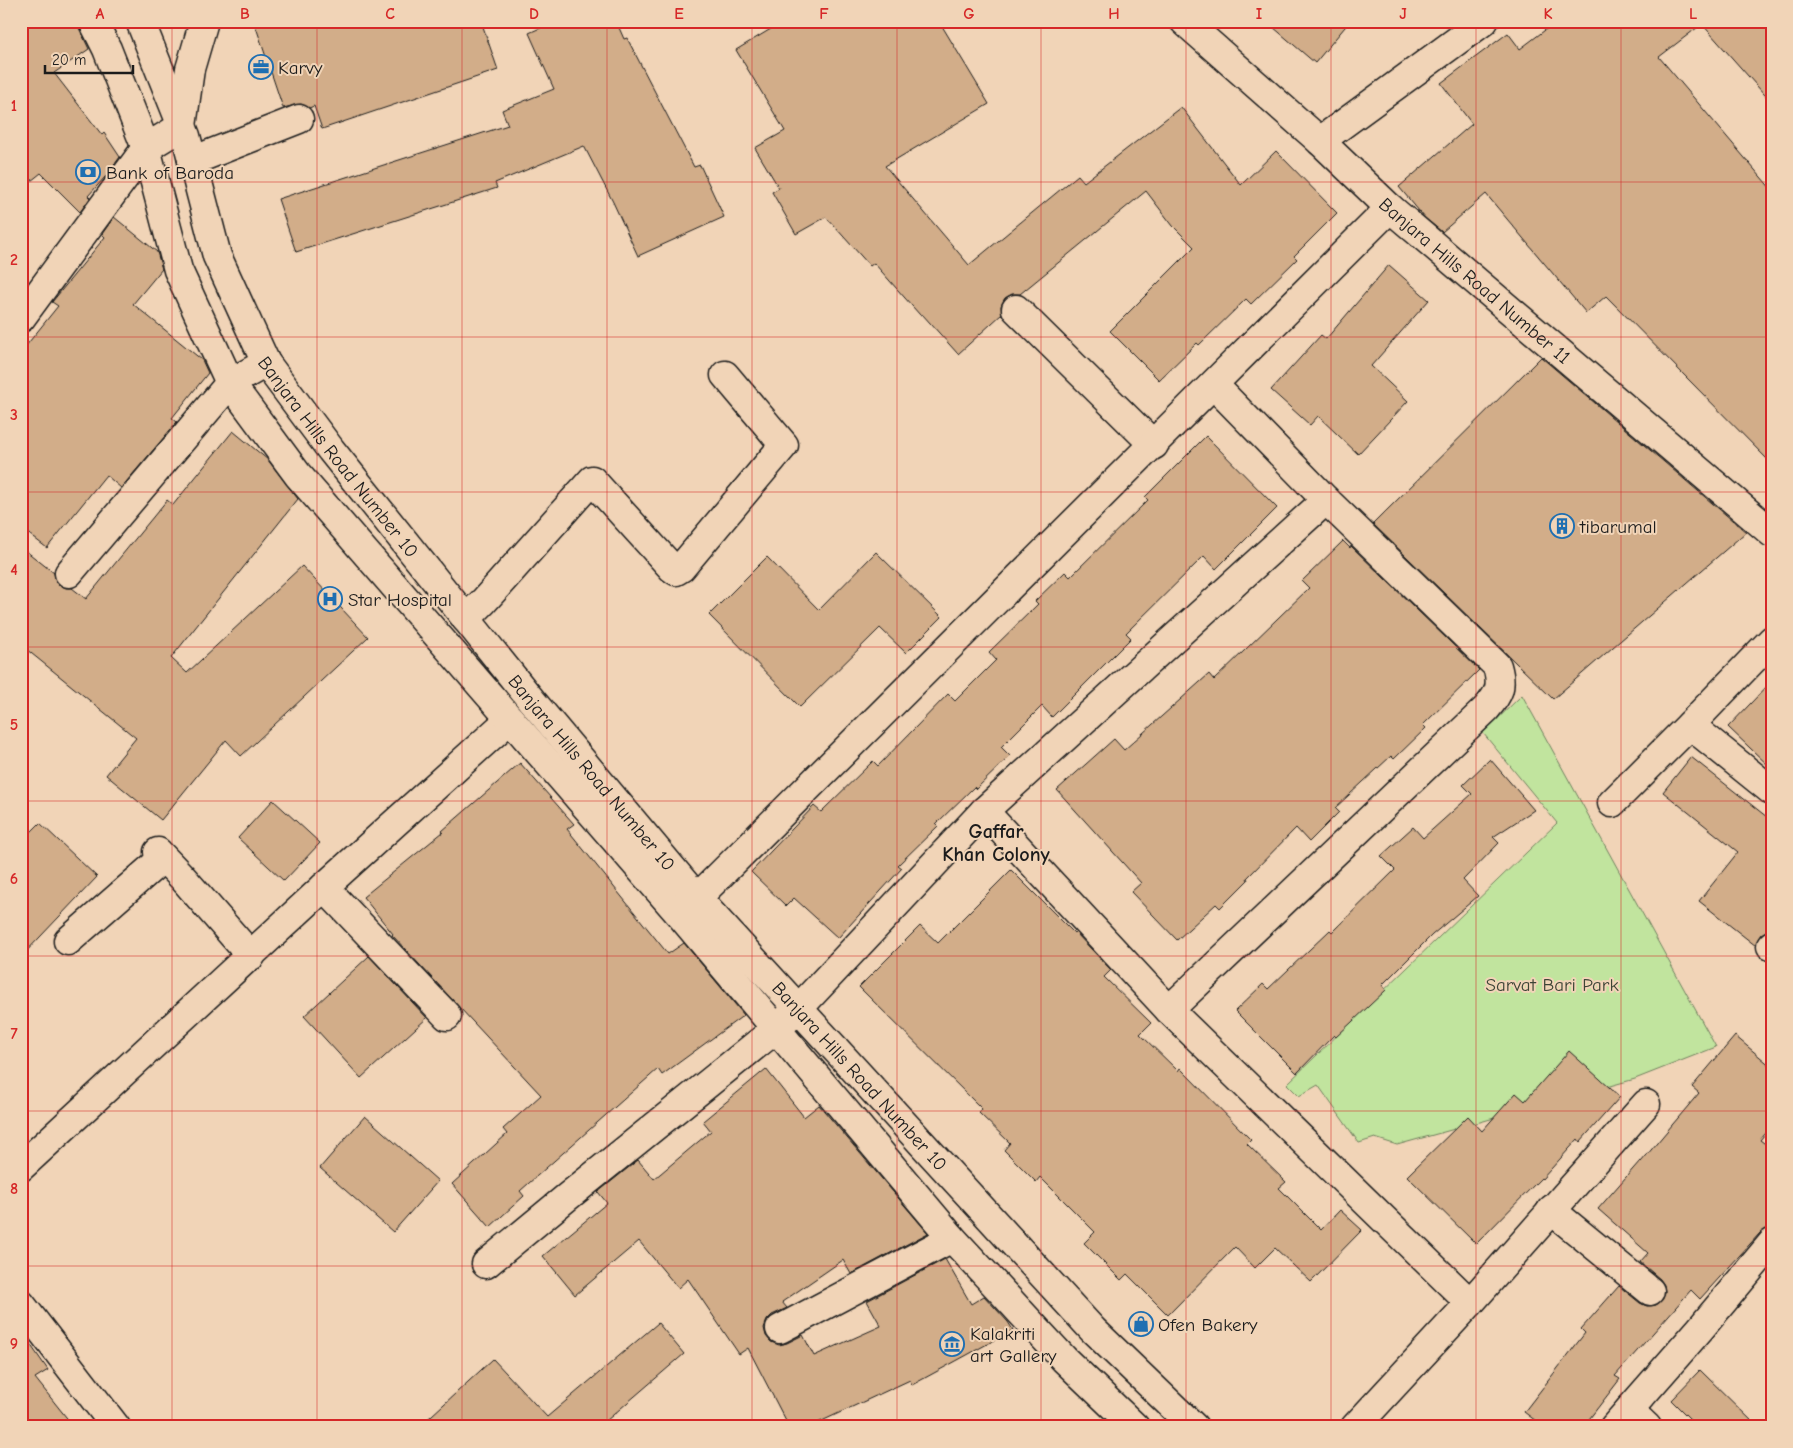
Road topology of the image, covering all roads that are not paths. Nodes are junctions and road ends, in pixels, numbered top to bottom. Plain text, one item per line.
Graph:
1 (93, 21) edge
2 (140, 21) edge
3 (204, 21) edge
4 (1184, 21) edge
5 (1484, 21) edge
6 (299, 119) dead end
7 (182, 126) junction
8 (1320, 141) junction
9 (146, 148) junction
10 (192, 161) junction
11 (1390, 208) junction
12 (1016, 309) dead end
13 (21, 318) edge
14 (266, 363) junction
15 (725, 375) dead end
16 (230, 384) junction
17 (1214, 385) junction
18 (1154, 445) junction
19 (1326, 500) junction
20 (1772, 534) edge
21 (69, 573) dead end
22 (466, 619) junction
23 (1772, 640) edge
24 (510, 719) junction
25 (1690, 725) junction
26 (1772, 791) edge
27 (1612, 803) dead end
28 (984, 811) junction
29 (324, 887) junction
30 (697, 898) junction
31 (68, 941) dead end
32 (251, 956) junction
33 (798, 1009) junction
34 (1169, 1010) junction
35 (447, 1016) dead end
36 (777, 1028) junction
37 (1646, 1104) dead end
38 (21, 1167) edge
39 (1551, 1210) junction
40 (952, 1238) junction
41 (1772, 1243) edge
42 (486, 1264) dead end
43 (1650, 1290) dead end
44 (1470, 1303) junction
45 (21, 1304) edge
46 (780, 1329) dead end
47 (1630, 1421) edge
48 (116, 1427) edge
49 (1135, 1427) edge
50 (1194, 1427) edge
51 (1355, 1427) edge

1 - 9 street, Banjara Hills Road Number 10
2 - 7 street, Banjara Hills Road Number 10
3 - 7 street
4 - 8 street, Banjara Hills Road Number 11
5 - 8 street
6 - 10 street
7 - 9 street
7 - 10 street, Banjara Hills Road Number 10
8 - 11 street, Banjara Hills Road Number 11
9 - 13 street
9 - 16 street, Banjara Hills Road Number 10
10 - 14 street, Banjara Hills Road Number 10
11 - 17 street
11 - 20 street, Banjara Hills Road Number 11
12 - 18 street
14 - 16 street
14 - 22 street, Banjara Hills Road Number 10
15 - 22 street
16 - 21 street
16 - 24 street, Banjara Hills Road Number 10
17 - 18 street
17 - 19 street
18 - 30 street
19 - 28 street
19 - 34 street
22 - 30 street, Banjara Hills Road Number 10
23 - 25 street
24 - 29 street
24 - 36 street, Banjara Hills Road Number 10
25 - 26 street
25 - 27 street
28 - 33 street
28 - 34 street
29 - 32 street
29 - 35 street
30 - 33 street, Banjara Hills Road Number 10
31 - 32 street
32 - 38 street
33 - 36 street
33 - 50 street, Banjara Hills Road Number 10
34 - 44 street
36 - 40 street, Banjara Hills Road Number 10
36 - 42 street
37 - 39 street
39 - 43 street
39 - 44 street
40 - 46 street
40 - 49 street, Banjara Hills Road Number 10
41 - 47 street
44 - 51 street
45 - 48 street

